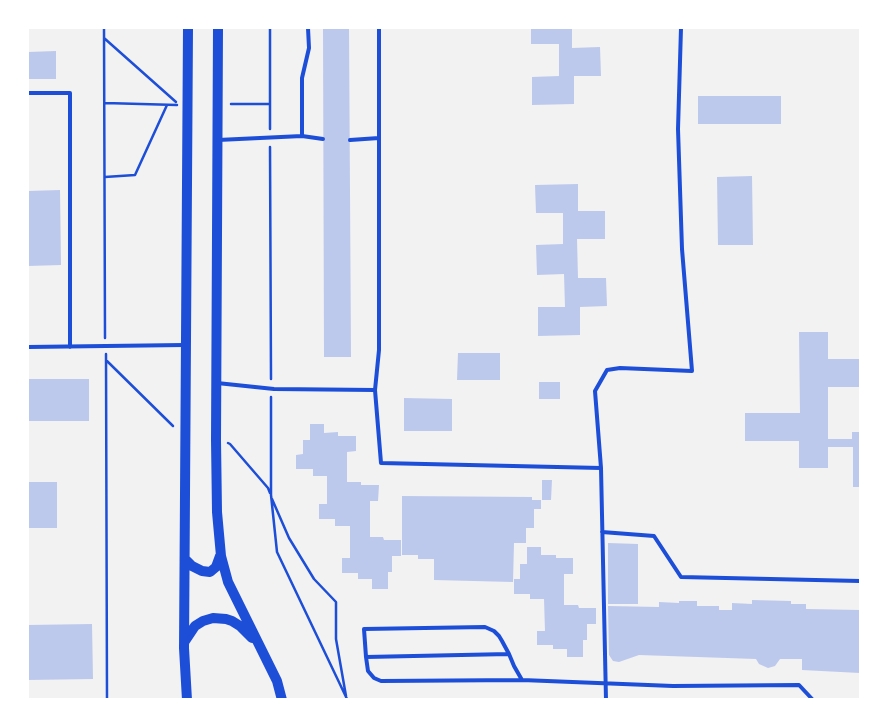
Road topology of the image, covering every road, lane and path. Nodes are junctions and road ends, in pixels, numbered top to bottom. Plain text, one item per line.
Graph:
1 (104, 28) edge
2 (188, 28) edge
3 (218, 28) edge
4 (270, 28) edge
5 (308, 28) edge
6 (379, 28) edge
7 (681, 28) edge
8 (104, 38) junction
9 (28, 93) edge
10 (104, 103) junction
11 (231, 104) dead end
12 (270, 104) junction
13 (167, 105) junction
14 (302, 136) junction
15 (270, 138) junction
16 (379, 138) junction
17 (323, 139) dead end
18 (218, 140) junction
19 (350, 140) dead end
20 (105, 177) junction
21 (186, 345) junction
22 (105, 346) junction
23 (28, 347) edge
24 (70, 347) junction
25 (107, 361) junction
26 (216, 383) junction
27 (271, 388) junction
28 (375, 390) junction
29 (186, 438) junction
30 (216, 440) junction
31 (601, 468) junction
32 (271, 495) junction
33 (602, 532) junction
34 (220, 556) junction
35 (184, 559) junction
36 (860, 581) edge
37 (260, 645) junction
38 (184, 648) junction
39 (509, 654) junction
40 (366, 657) junction
41 (522, 680) junction
42 (605, 683) junction
43 (347, 699) edge
44 (107, 700) edge
45 (187, 700) edge
46 (282, 700) edge
47 (606, 700) edge
48 (813, 700) edge

1 - 8 path
2 - 21 main road
3 - 18 main road
4 - 12 path
5 - 14 lane
6 - 16 lane
7 - 31 lane
8 - 10 path
8 - 13 path
9 - 24 lane
10 - 13 path
10 - 20 path
11 - 12 path
12 - 15 path
13 - 20 path
14 - 15 lane
14 - 17 lane
15 - 18 lane
15 - 27 path
16 - 19 lane
16 - 28 lane
18 - 26 main road
20 - 22 path
21 - 22 lane
21 - 29 main road
22 - 24 lane
22 - 25 path
23 - 24 lane
25 - 29 path
25 - 44 path
26 - 27 lane
26 - 30 main road
27 - 28 lane
27 - 32 path
28 - 31 lane
29 - 35 main road
30 - 32 path
30 - 34 main road
31 - 33 lane
32 - 43 path
32 - 43 path
33 - 36 lane
33 - 42 lane
34 - 35 main road
34 - 37 main road
35 - 38 main road
37 - 38 main road
37 - 46 main road
38 - 45 main road
39 - 40 lane
39 - 40 lane
39 - 41 lane
40 - 41 lane
41 - 42 lane
42 - 47 lane
42 - 48 lane

